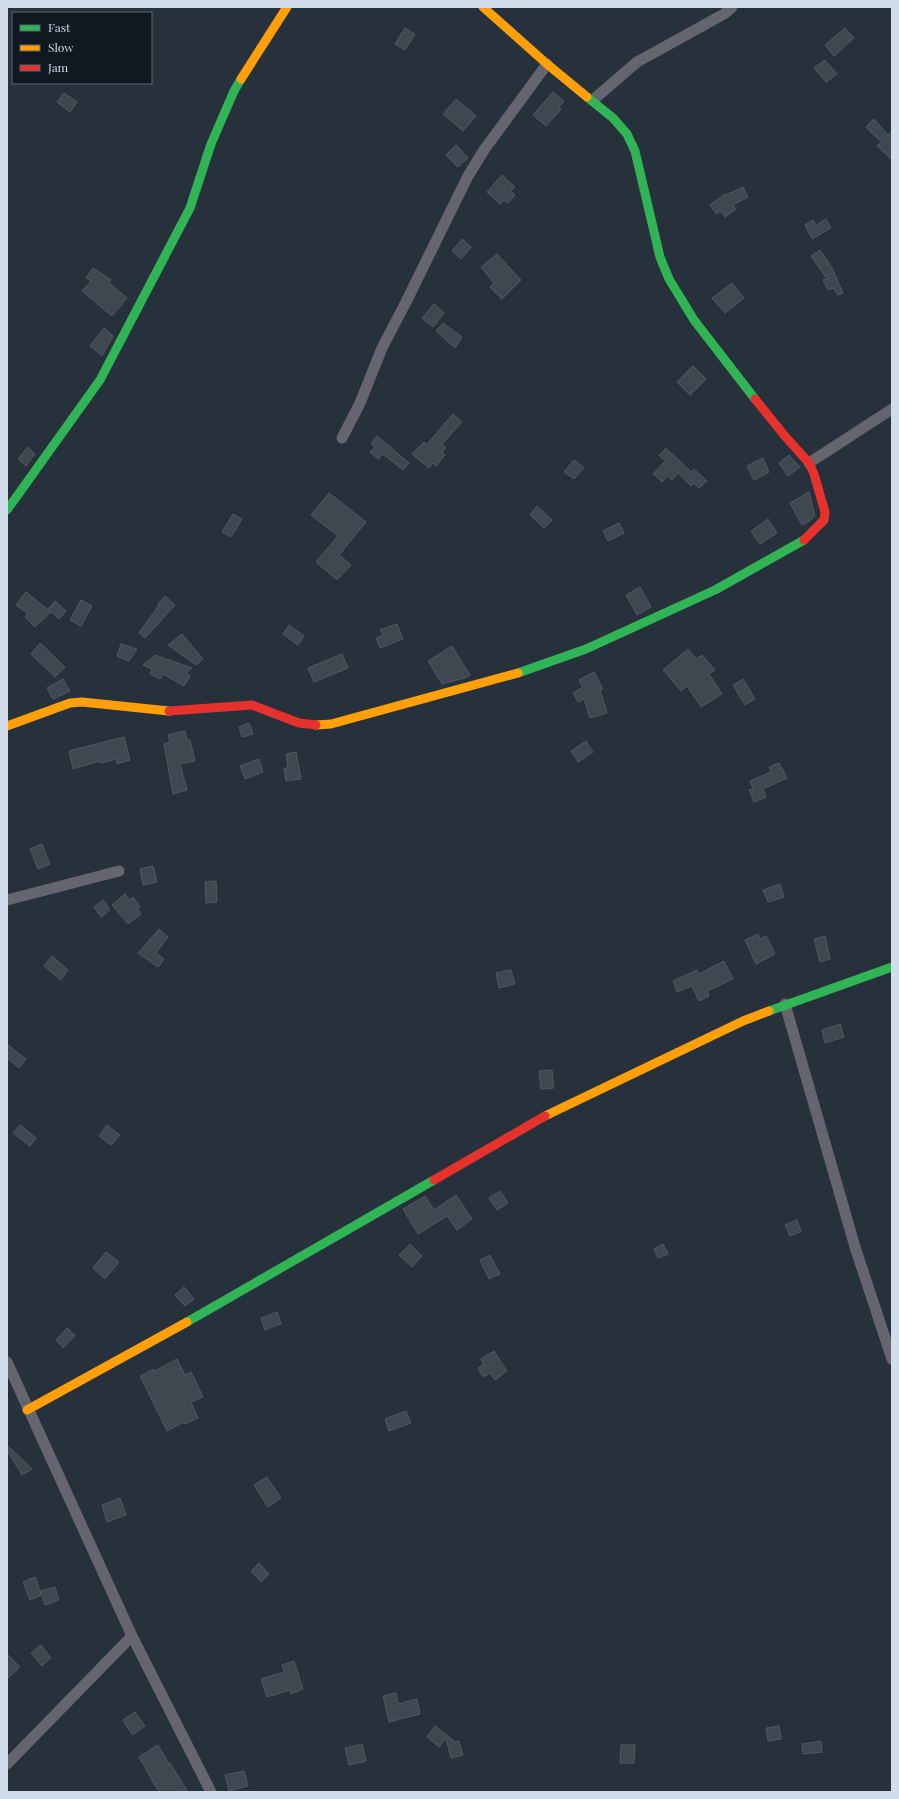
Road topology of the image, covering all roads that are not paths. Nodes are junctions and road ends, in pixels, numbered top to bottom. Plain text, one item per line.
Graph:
1 (287, 7) edge
2 (483, 7) edge
3 (732, 7) edge
4 (547, 64) junction
5 (593, 100) junction
6 (892, 408) edge
7 (342, 438) dead end
8 (809, 463) junction
9 (7, 510) edge
10 (7, 726) edge
11 (119, 871) dead end
12 (7, 900) edge
13 (892, 967) edge
14 (785, 1004) junction
15 (892, 1359) edge
16 (7, 1362) edge
17 (27, 1410) junction
18 (132, 1636) junction
19 (12, 1754) edge
20 (7, 1764) edge
21 (211, 1792) edge

1 - 9 street
2 - 4 street
3 - 5 street
4 - 5 street
4 - 7 street
5 - 8 street
6 - 8 street
8 - 10 street
11 - 12 street
13 - 14 street
14 - 15 street
14 - 17 street
16 - 17 street
17 - 18 street
18 - 19 street
18 - 21 street
19 - 20 street

